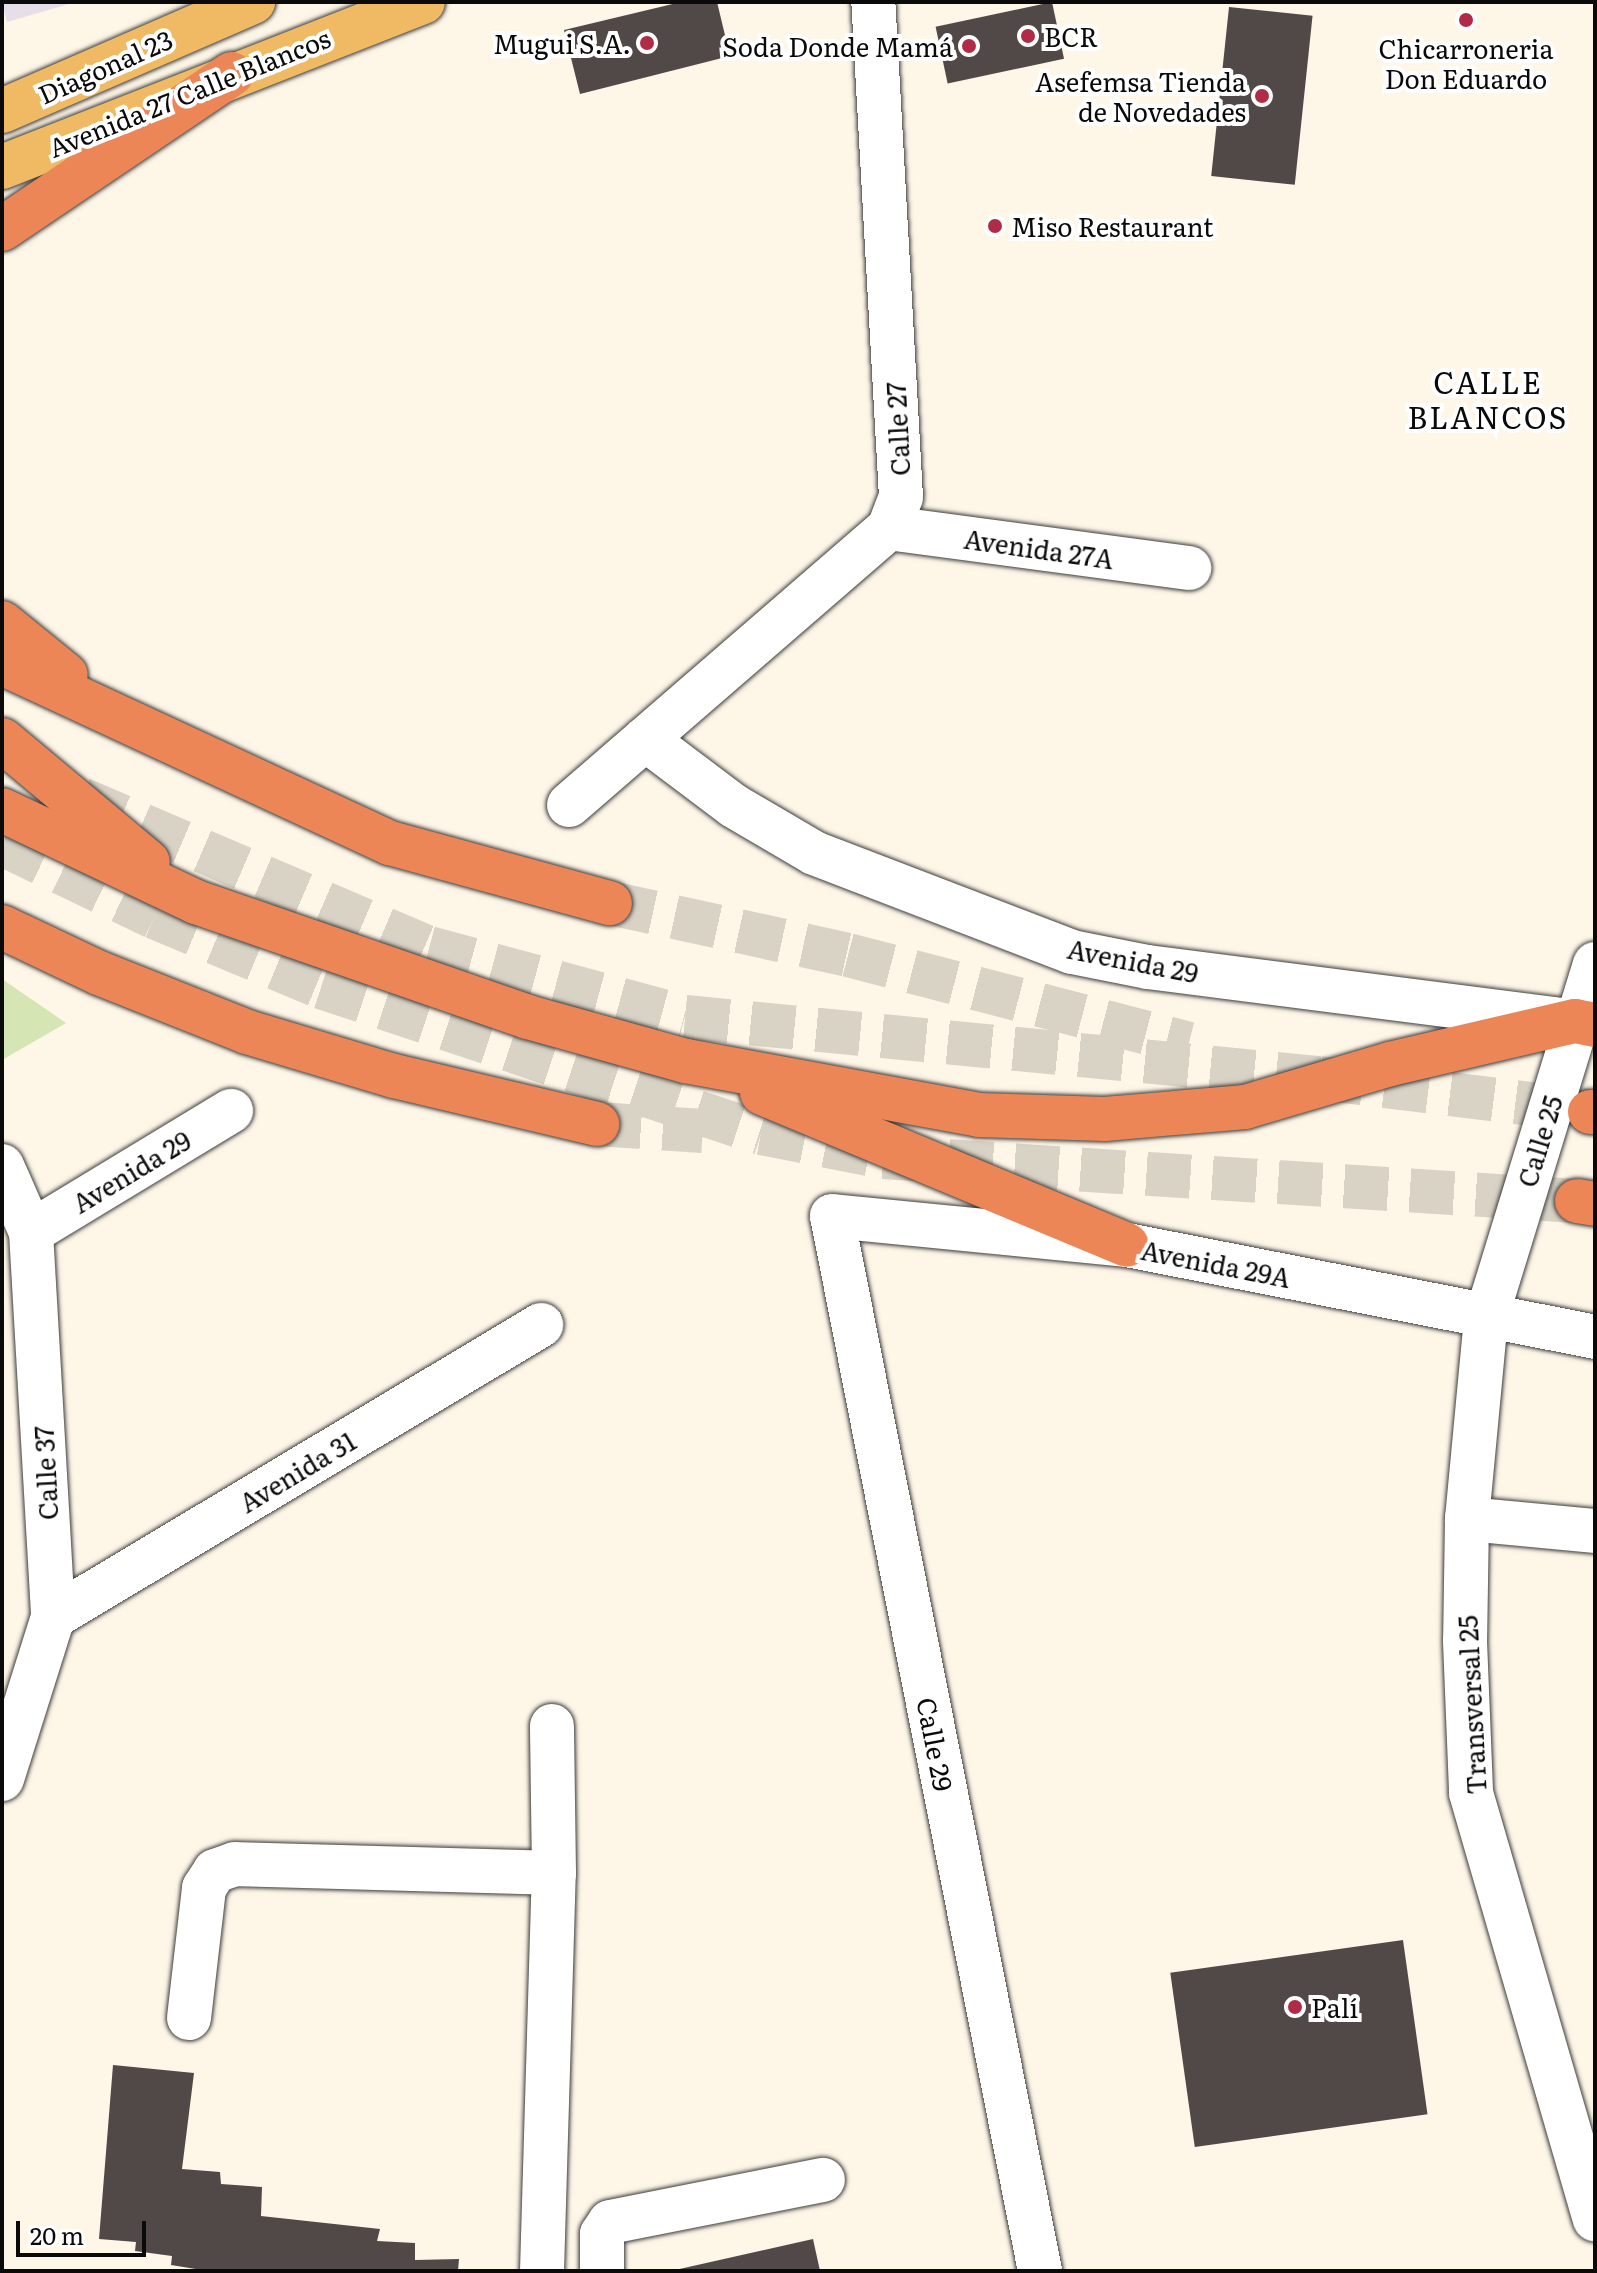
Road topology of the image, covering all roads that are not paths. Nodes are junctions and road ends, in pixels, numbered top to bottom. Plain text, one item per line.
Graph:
1 (253, 2) edge
2 (423, 2) edge
3 (873, 2) edge
4 (202, 12) edge
5 (232, 74) junction
6 (2, 111) edge
7 (2, 167) edge
8 (2, 229) edge
9 (889, 528) junction
10 (1189, 568) dead end
11 (2, 623) edge
12 (2, 663) edge
13 (118, 717) junction
14 (645, 739) junction
15 (2, 740) edge
16 (569, 805) dead end
17 (2, 810) edge
18 (196, 902) junction
19 (610, 903) tunnel mouth
20 (2, 927) edge
21 (1595, 964) edge
22 (1585, 1023) edge
23 (686, 1061) junction
24 (231, 1111) dead end
25 (597, 1124) tunnel mouth
26 (2, 1166) edge
27 (832, 1216) joint
28 (31, 1232) junction
29 (1127, 1245) junction
30 (1486, 1318) junction
31 (541, 1325) dead end
32 (1595, 1337) edge
33 (1467, 1519) junction
34 (1595, 1531) edge
35 (53, 1617) junction
36 (552, 1726) dead end
37 (2, 1779) edge
38 (554, 1873) junction
39 (189, 2018) dead end
40 (823, 2180) dead end
41 (1594, 2202) edge
42 (542, 2271) edge
43 (602, 2271) edge
44 (1040, 2271) edge

1 - 4 main road, Diagonal 23
2 - 5 main road, Avenida 27 Calle Blancos
3 - 9 street, Calle 27
4 - 6 main road, Diagonal 23
5 - 7 main road, Avenida 27 Calle Blancos
5 - 8 highway
9 - 10 street, Avenida 27A
9 - 14 street
11 - 13 highway
12 - 13 highway
13 - 19 highway
14 - 16 street
14 - 22 street, Avenida 29
15 - 18 highway
17 - 18 highway
18 - 23 highway
20 - 25 highway
21 - 22 street, Calle 25
22 - 23 highway
22 - 30 street, Calle 25
23 - 29 highway
24 - 28 street, Avenida 29
26 - 28 street, Calle 37
27 - 29 street, Avenida 29A
27 - 44 street, Calle 29
28 - 35 street, Calle 37
29 - 30 street, Avenida 29A
30 - 32 street, Avenida 29A
30 - 33 street, Transversal 25
31 - 35 street, Avenida 31
33 - 34 street
33 - 41 street, Transversal 25
35 - 37 street, Calle 37
36 - 38 street
38 - 39 street
38 - 42 street
40 - 43 street

